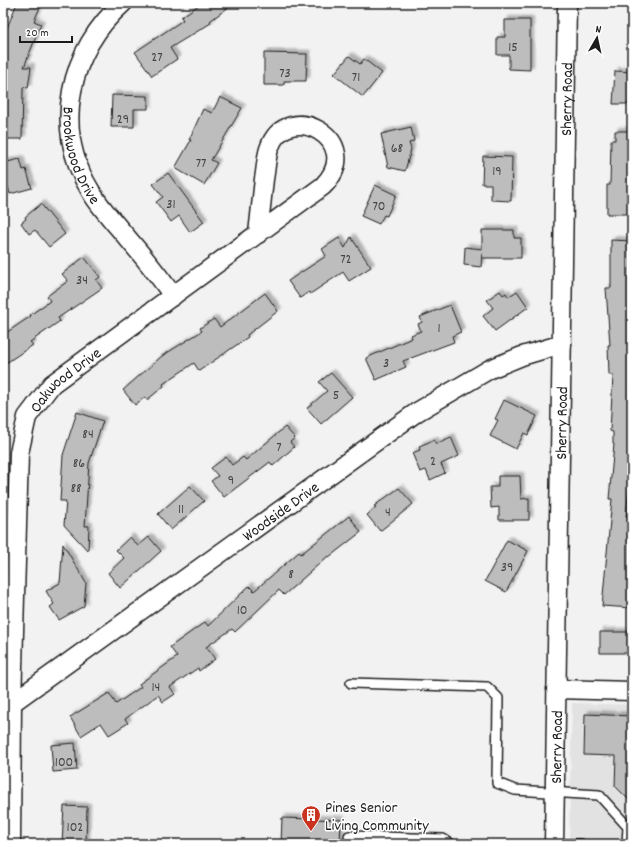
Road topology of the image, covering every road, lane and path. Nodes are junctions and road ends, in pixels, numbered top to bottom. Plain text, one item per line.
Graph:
1 (123, 3) edge
2 (567, 3) edge
3 (258, 234) junction
4 (173, 296) junction
5 (562, 344) junction
6 (351, 683) dead end
7 (556, 689) junction
8 (632, 691) edge
9 (12, 703) junction
10 (555, 793) junction
11 (349, 836) dead end
12 (11, 844) edge
13 (451, 844) edge
14 (554, 844) edge
15 (581, 844) edge
16 (627, 844) edge

1 - 4 street, Brookwood Drive
2 - 5 street, Sherry Road
3 - 3 street, Oakwood Drive
3 - 4 street, Oakwood Drive
4 - 9 street, Oakwood Drive
5 - 7 street, Sherry Road
5 - 9 street, Woodside Drive
6 - 10 lane
7 - 8 street
7 - 10 street, Sherry Road
9 - 12 street, Oakwood Drive
10 - 14 street, Sherry Road
10 - 16 lane
11 - 13 lane
14 - 15 lane

